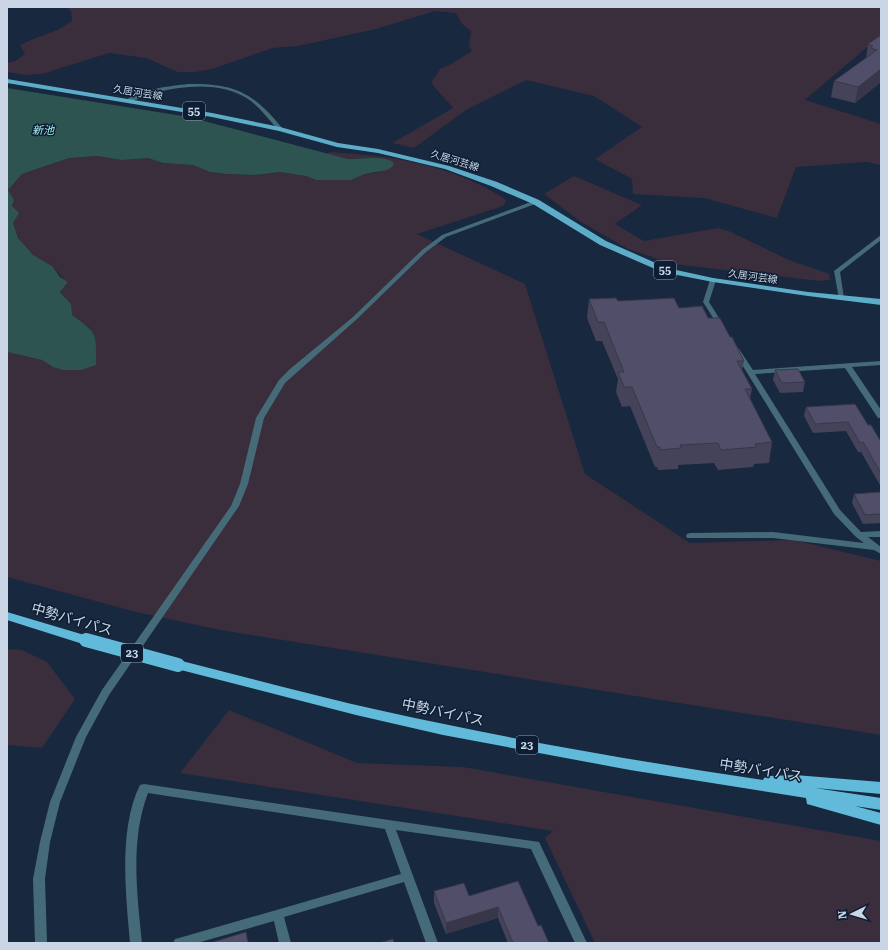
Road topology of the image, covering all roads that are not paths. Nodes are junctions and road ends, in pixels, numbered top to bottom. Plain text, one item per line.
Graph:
1 (7, 81) edge
2 (129, 100) junction
3 (280, 129) junction
4 (536, 202) junction
5 (881, 237) edge
6 (713, 280) junction
7 (841, 298) junction
8 (881, 302) edge
9 (726, 334) edge
10 (735, 347) edge
11 (881, 363) edge
12 (847, 365) junction
13 (751, 372) junction
14 (881, 416) edge
15 (881, 534) edge
16 (859, 535) junction
17 (690, 536) dead end
18 (878, 549) edge
19 (7, 616) edge
20 (745, 784) junction
21 (768, 787) junction
22 (881, 788) edge
23 (881, 804) edge
24 (881, 819) edge
25 (389, 825) junction
26 (407, 877) junction
27 (278, 915) junction
28 (41, 943) edge
29 (136, 943) edge
30 (179, 943) edge
31 (285, 943) edge
32 (432, 943) edge
33 (581, 943) edge

1 - 2 main road, 久居河芸線 / 55
2 - 3 main road, 久居河芸線 / 55
2 - 3 street
3 - 4 main road, 久居河芸線 / 55
4 - 6 main road, 久居河芸線 / 55
4 - 28 street
5 - 7 street
6 - 7 main road, 久居河芸線 / 55
6 - 9 street
7 - 8 main road, 久居河芸線 / 55
10 - 13 street
11 - 12 street
12 - 13 street
12 - 14 street
13 - 16 street
15 - 16 street
16 - 18 street
17 - 18 street
19 - 20 highway, 中勢バイパス / 23, bridge
20 - 21 highway, 中勢バイパス / 23
20 - 22 highway, 23
21 - 23 highway, 中勢バイパス / 23
21 - 24 highway, 23
25 - 26 street
25 - 29 street
25 - 33 street
26 - 27 street
26 - 32 street
27 - 30 street
27 - 31 street

